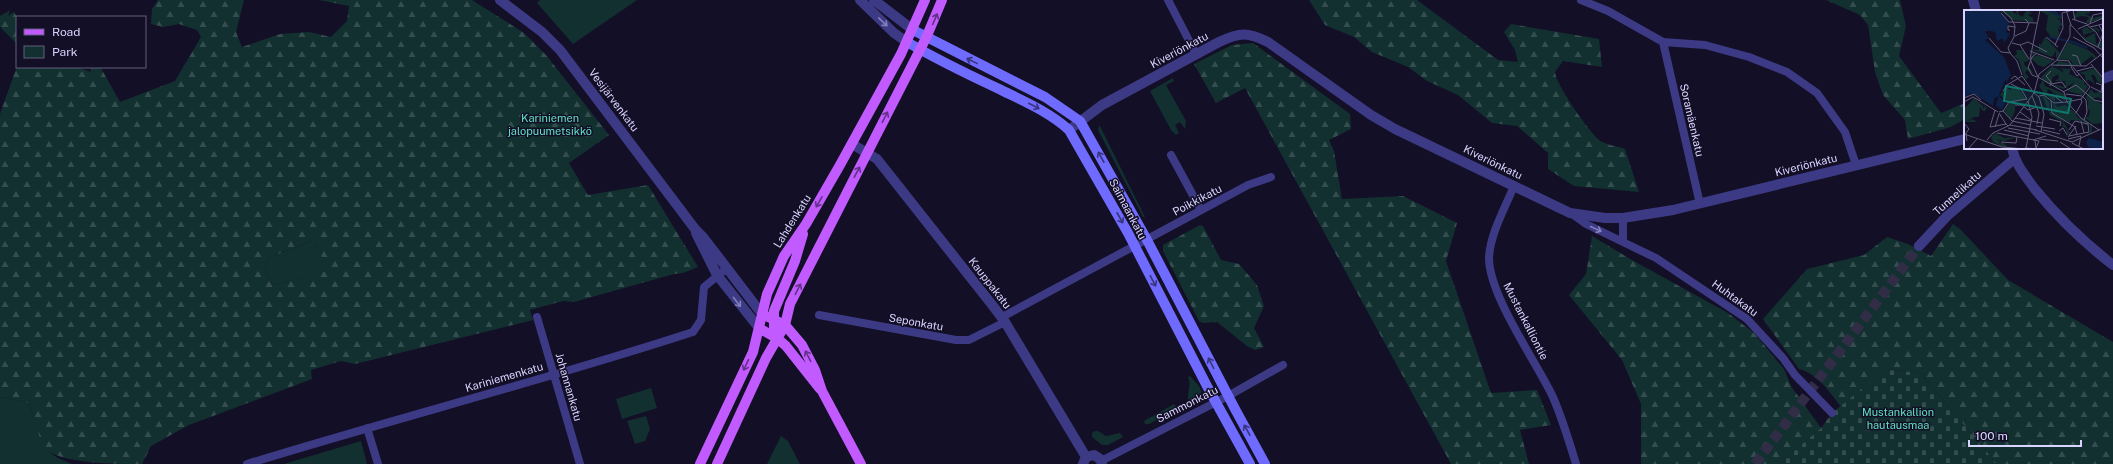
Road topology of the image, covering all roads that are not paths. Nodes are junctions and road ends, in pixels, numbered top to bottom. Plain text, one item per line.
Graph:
1 (500, 0) edge
2 (860, 0) edge
3 (874, 0) edge
4 (924, 0) edge
5 (942, 0) edge
6 (1168, 0) edge
7 (1581, 0) edge
8 (1973, 0) edge
9 (1976, 10) edge
10 (913, 30) junction
11 (926, 38) junction
12 (907, 42) junction
13 (1663, 42) junction
14 (920, 50) junction
15 (1196, 54) junction
16 (2113, 75) edge
17 (2103, 79) edge
18 (1080, 121) junction
19 (1069, 130) junction
20 (1964, 133) edge
21 (1964, 138) edge
22 (1951, 140) junction
23 (852, 144) junction
24 (2012, 149) edge
25 (868, 152) junction
26 (1171, 155) dead end
27 (2014, 159) junction
28 (1856, 165) junction
29 (1271, 177) dead end
30 (1514, 186) junction
31 (1700, 204) junction
32 (1201, 210) junction
33 (1570, 213) junction
34 (1622, 218) junction
35 (806, 224) junction
36 (695, 229) junction
37 (1147, 240) junction
38 (1623, 242) junction
39 (1919, 246) tunnel mouth
40 (1135, 247) junction
41 (2113, 265) edge
42 (726, 269) junction
43 (717, 275) junction
44 (762, 314) junction
45 (819, 315) dead end
46 (537, 317) dead end
47 (773, 319) junction
48 (1003, 320) junction
49 (785, 325) junction
50 (759, 328) junction
51 (778, 339) junction
52 (1283, 365) dead end
53 (554, 375) junction
54 (822, 391) junction
55 (1228, 396) junction
56 (1215, 402) junction
57 (1832, 413) dead end
58 (367, 428) junction
59 (1085, 460) edge
60 (1101, 462) edge
61 (247, 464) edge
62 (378, 464) edge
63 (580, 464) edge
64 (700, 464) edge
65 (717, 464) edge
66 (860, 464) edge
67 (1250, 464) edge
68 (1266, 464) edge
69 (1576, 464) edge

1 - 36 street, Vesijärvenkatu
2 -> 12 street
3 - 10 street
4 - 10 main road, Lahdenkatu
11 -> 5 main road
6 - 15 street
7 - 13 street
8 - 9 street
10 - 11 main road, Saimaankatu
10 - 12 main road, Lahdenkatu
11 - 14 main road
18 -> 11 main road, Saimaankatu
12 - 14 main road, Saimaankatu
12 - 23 main road, Lahdenkatu
13 - 28 street
13 - 31 street, Soramäenkatu
14 -> 19 main road, Saimaankatu
25 -> 14 main road
15 - 18 street, Kiveriönkatu
15 - 30 street, Kiveriönkatu
16 - 17 street
18 - 19 street, Kiveriönkatu
37 -> 18 main road, Saimaankatu
19 -> 40 main road, Saimaankatu
20 - 22 street, Kiveriönkatu
21 - 22 street, Kiveriönkatu
22 - 28 street, Kiveriönkatu
23 - 25 street, Kauppakatu
23 -> 35 main road, Lahdenkatu
24 - 27 street
25 - 48 street, Kauppakatu
49 -> 25 main road
26 - 32 street
27 - 39 street, Tunnelikatu
27 - 41 street
28 - 31 street, Kiveriönkatu
29 - 32 street, Poikkikatu
30 - 33 street, Kiveriönkatu
30 - 69 street, Mustankalliontie
31 - 34 street, Kiveriönkatu
32 - 37 street, Poikkikatu
33 - 34 street, Kiveriönkatu
33 -> 38 street, Huhtakatu
34 - 38 street
35 - 44 main road, Lahdenkatu
35 - 47 main road
36 - 42 street, Vesijärvenkatu
36 - 43 street, Vesijärvenkatu
37 - 40 street, Poikkikatu
55 -> 37 main road, Saimaankatu
38 - 57 street, Huhtakatu
40 - 48 street, Seponkatu
40 -> 56 main road, Saimaankatu
42 - 43 street, Kariniemenkatu
42 - 44 street, Vesijärvenkatu
43 -> 50 street, Vesijärvenkatu
43 - 53 street, Kariniemenkatu
44 - 47 main road, Vesijärvenkatu
44 - 50 main road, Lahdenkatu
45 - 48 street, Seponkatu
46 - 53 street, Johannankatu
47 - 49 main road, Vesijärvenkatu
47 - 51 main road
48 - 59 street, Kauppakatu
49 - 51 main road
54 -> 49 main road, Vesijärvenkatu
50 - 51 main road, Vesijärvenkatu
50 -> 64 main road, Lahdenkatu
51 - 54 main road, Vesijärvenkatu
51 - 65 main road
52 - 55 street, Sammonkatu
53 - 58 street, Kariniemenkatu
53 - 63 street, Johannankatu
54 - 66 main road, Vesijärvenkatu
55 - 56 street, Sammonkatu
68 -> 55 main road, Saimaankatu
56 - 60 street, Sammonkatu
56 - 67 main road, Saimaankatu
58 - 61 street, Kariniemenkatu
58 - 62 street
59 - 60 street

